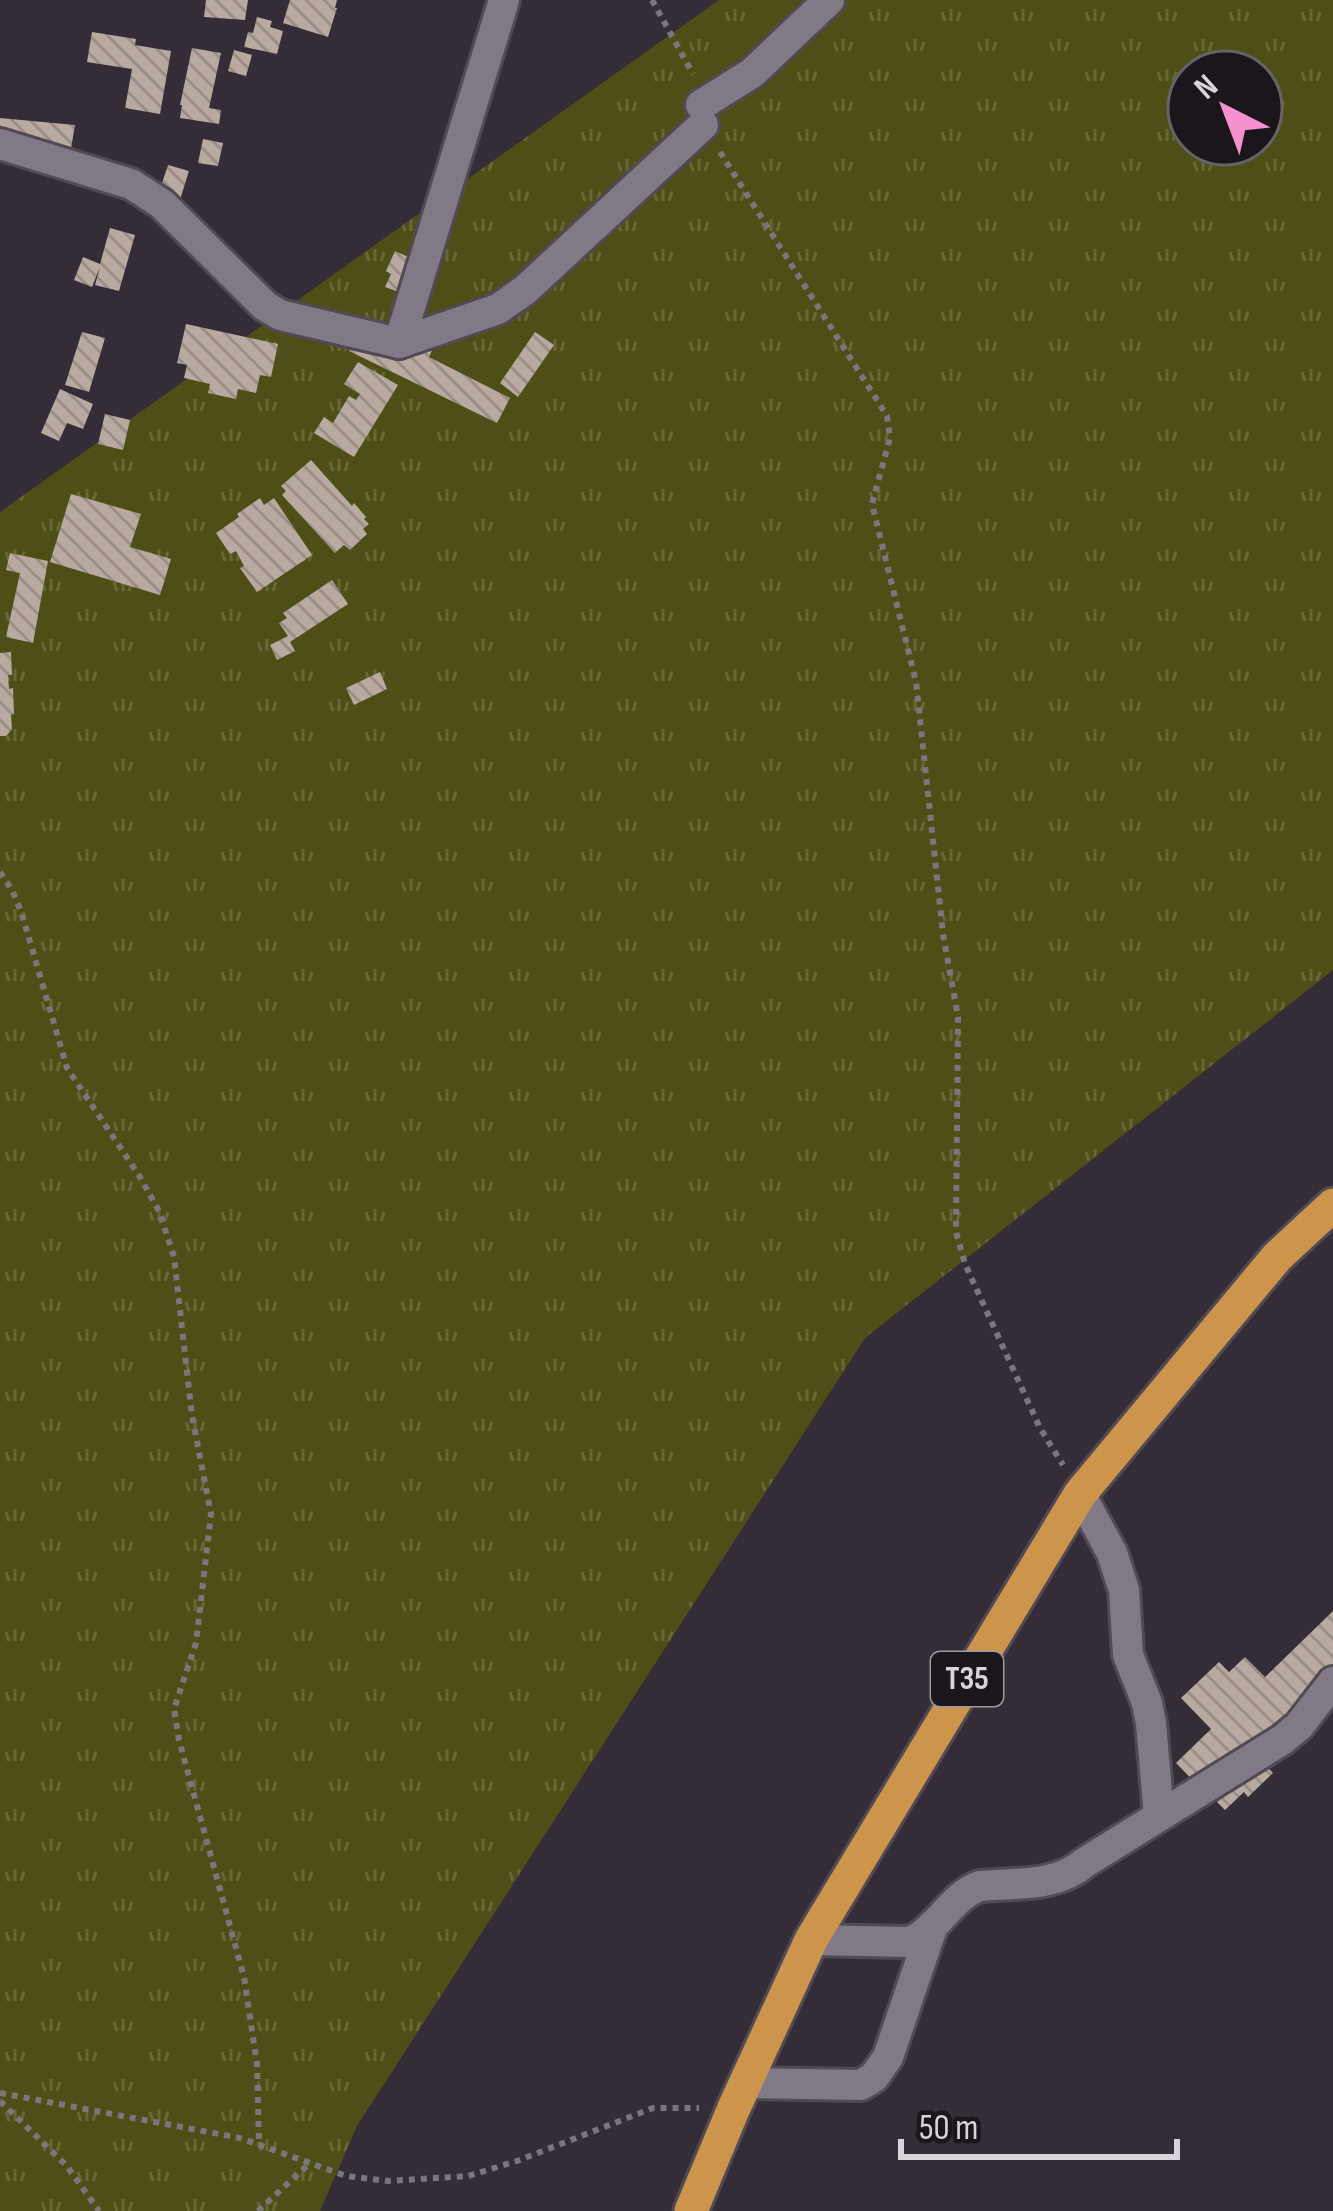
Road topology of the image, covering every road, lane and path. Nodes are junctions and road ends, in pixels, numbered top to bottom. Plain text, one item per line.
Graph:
1 (504, 0) edge
2 (652, 0) edge
3 (829, 0) edge
4 (702, 115) junction
5 (0, 143) edge
6 (398, 344) junction
7 (0, 872) edge
8 (1333, 1205) edge
9 (1081, 1494) junction
10 (1333, 1682) edge
11 (1159, 1816) junction
12 (934, 1924) junction
13 (811, 1940) junction
14 (0, 2097) edge
15 (740, 2097) junction
16 (259, 2143) junction
17 (311, 2162) junction
18 (99, 2211) edge
19 (258, 2211) edge
20 (691, 2211) edge

1 - 6 street
2 - 4 path
3 - 4 street
4 - 6 street
4 - 9 path
5 - 6 street
7 - 16 path
8 - 9 highway, T35
9 - 11 street
9 - 13 highway, T35
10 - 11 street
11 - 12 street
12 - 13 street
12 - 15 street
13 - 15 highway, T35
14 - 16 path
14 - 18 path
15 - 17 path
15 - 20 highway, T35
16 - 17 path
17 - 19 path

